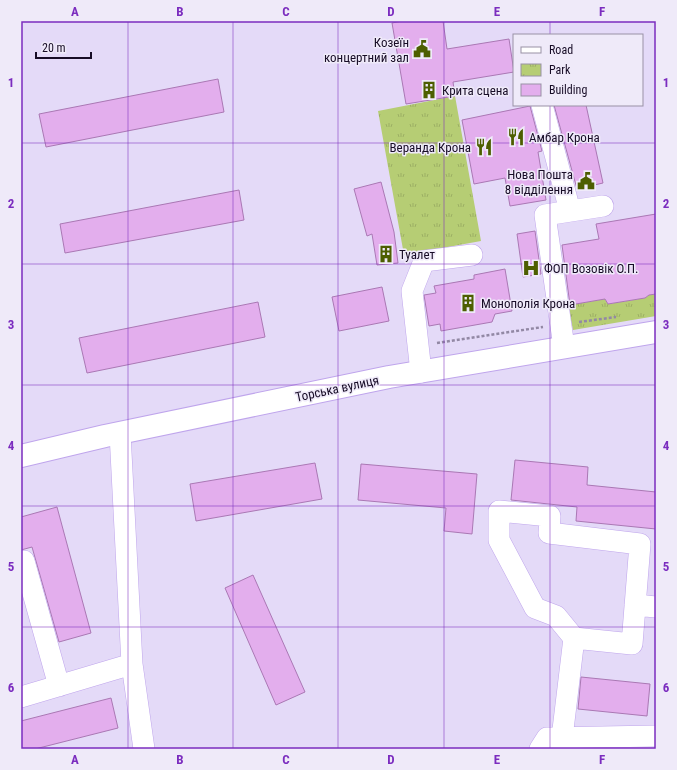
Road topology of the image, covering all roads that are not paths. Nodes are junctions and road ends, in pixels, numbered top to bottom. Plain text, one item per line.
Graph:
1 (542, 106) edge
2 (603, 206) dead end
3 (570, 211) junction
4 (472, 255) dead end
5 (656, 332) edge
6 (564, 347) junction
7 (421, 372) junction
8 (120, 433) junction
9 (21, 456) edge
10 (21, 562) edge
11 (635, 605) junction
12 (656, 607) edge
13 (574, 638) junction
14 (132, 664) junction
15 (59, 686) junction
16 (21, 697) edge
17 (656, 736) edge
18 (562, 738) junction
19 (144, 749) edge
20 (540, 749) edge

1 - 3 street
2 - 3 street
3 - 6 street
4 - 7 street
5 - 6 main road, Торська вулиця
6 - 7 main road, Торська вулиця
7 - 8 main road, Торська вулиця
8 - 9 main road, Торська вулиця
8 - 14 street
10 - 15 street
11 - 12 street
11 - 13 street
11 - 13 street
13 - 18 street
14 - 15 street
14 - 19 street
15 - 16 street
17 - 18 street
18 - 20 street

